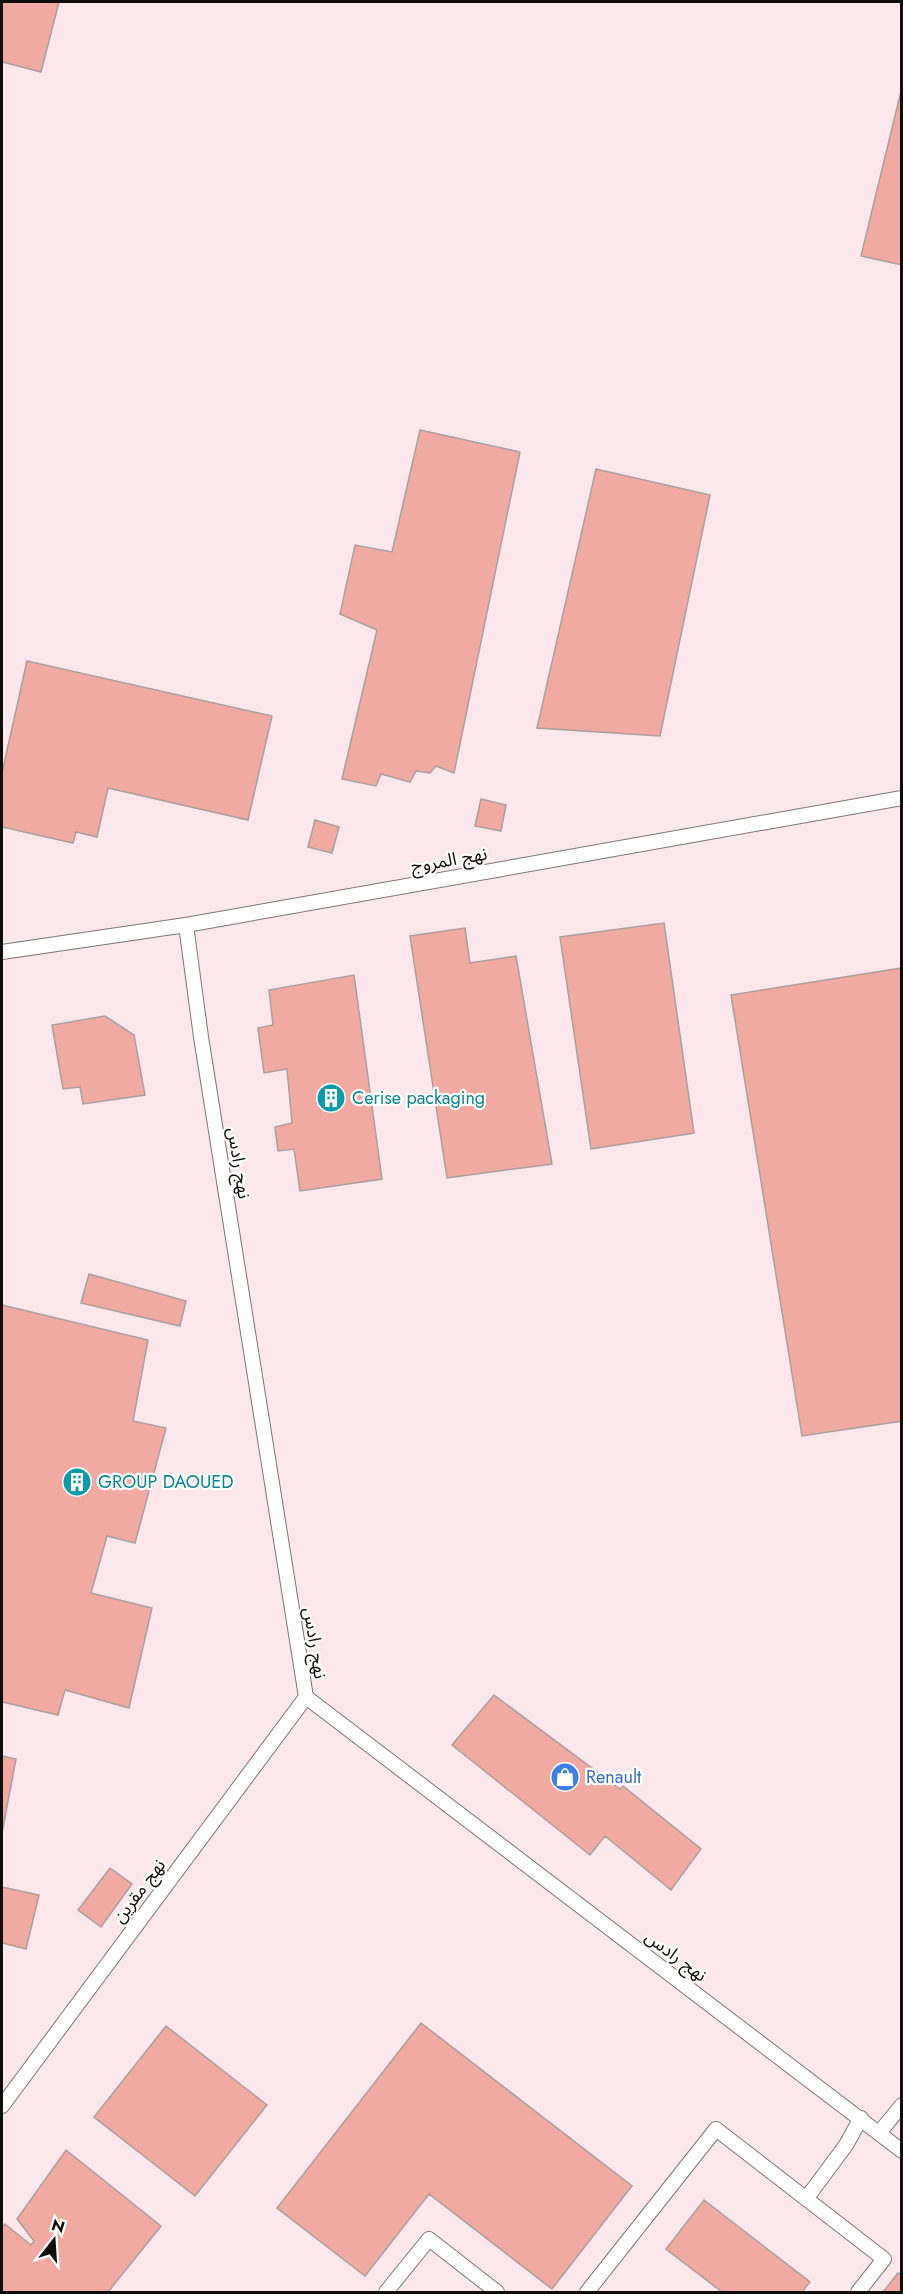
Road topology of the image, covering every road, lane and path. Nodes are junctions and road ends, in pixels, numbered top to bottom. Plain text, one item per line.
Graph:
1 (902, 798) edge
2 (186, 925) junction
3 (2, 952) edge
4 (306, 1697) junction
5 (902, 2105) edge
6 (2, 2106) edge
7 (861, 2118) junction
8 (879, 2133) junction
9 (902, 2151) edge
10 (806, 2199) junction
11 (386, 2292) edge
12 (497, 2292) edge
13 (587, 2292) edge
14 (858, 2292) edge

1 - 2 lane, نهج المروج
2 - 3 lane, نهج المروج
2 - 4 lane, نهج رادس
4 - 6 lane, نهج مقرين
4 - 7 lane, نهج رادس
5 - 8 lane
7 - 8 lane, نهج رادس
7 - 10 lane
8 - 9 lane, نهج رادس
10 - 13 lane
10 - 14 lane
11 - 12 lane

